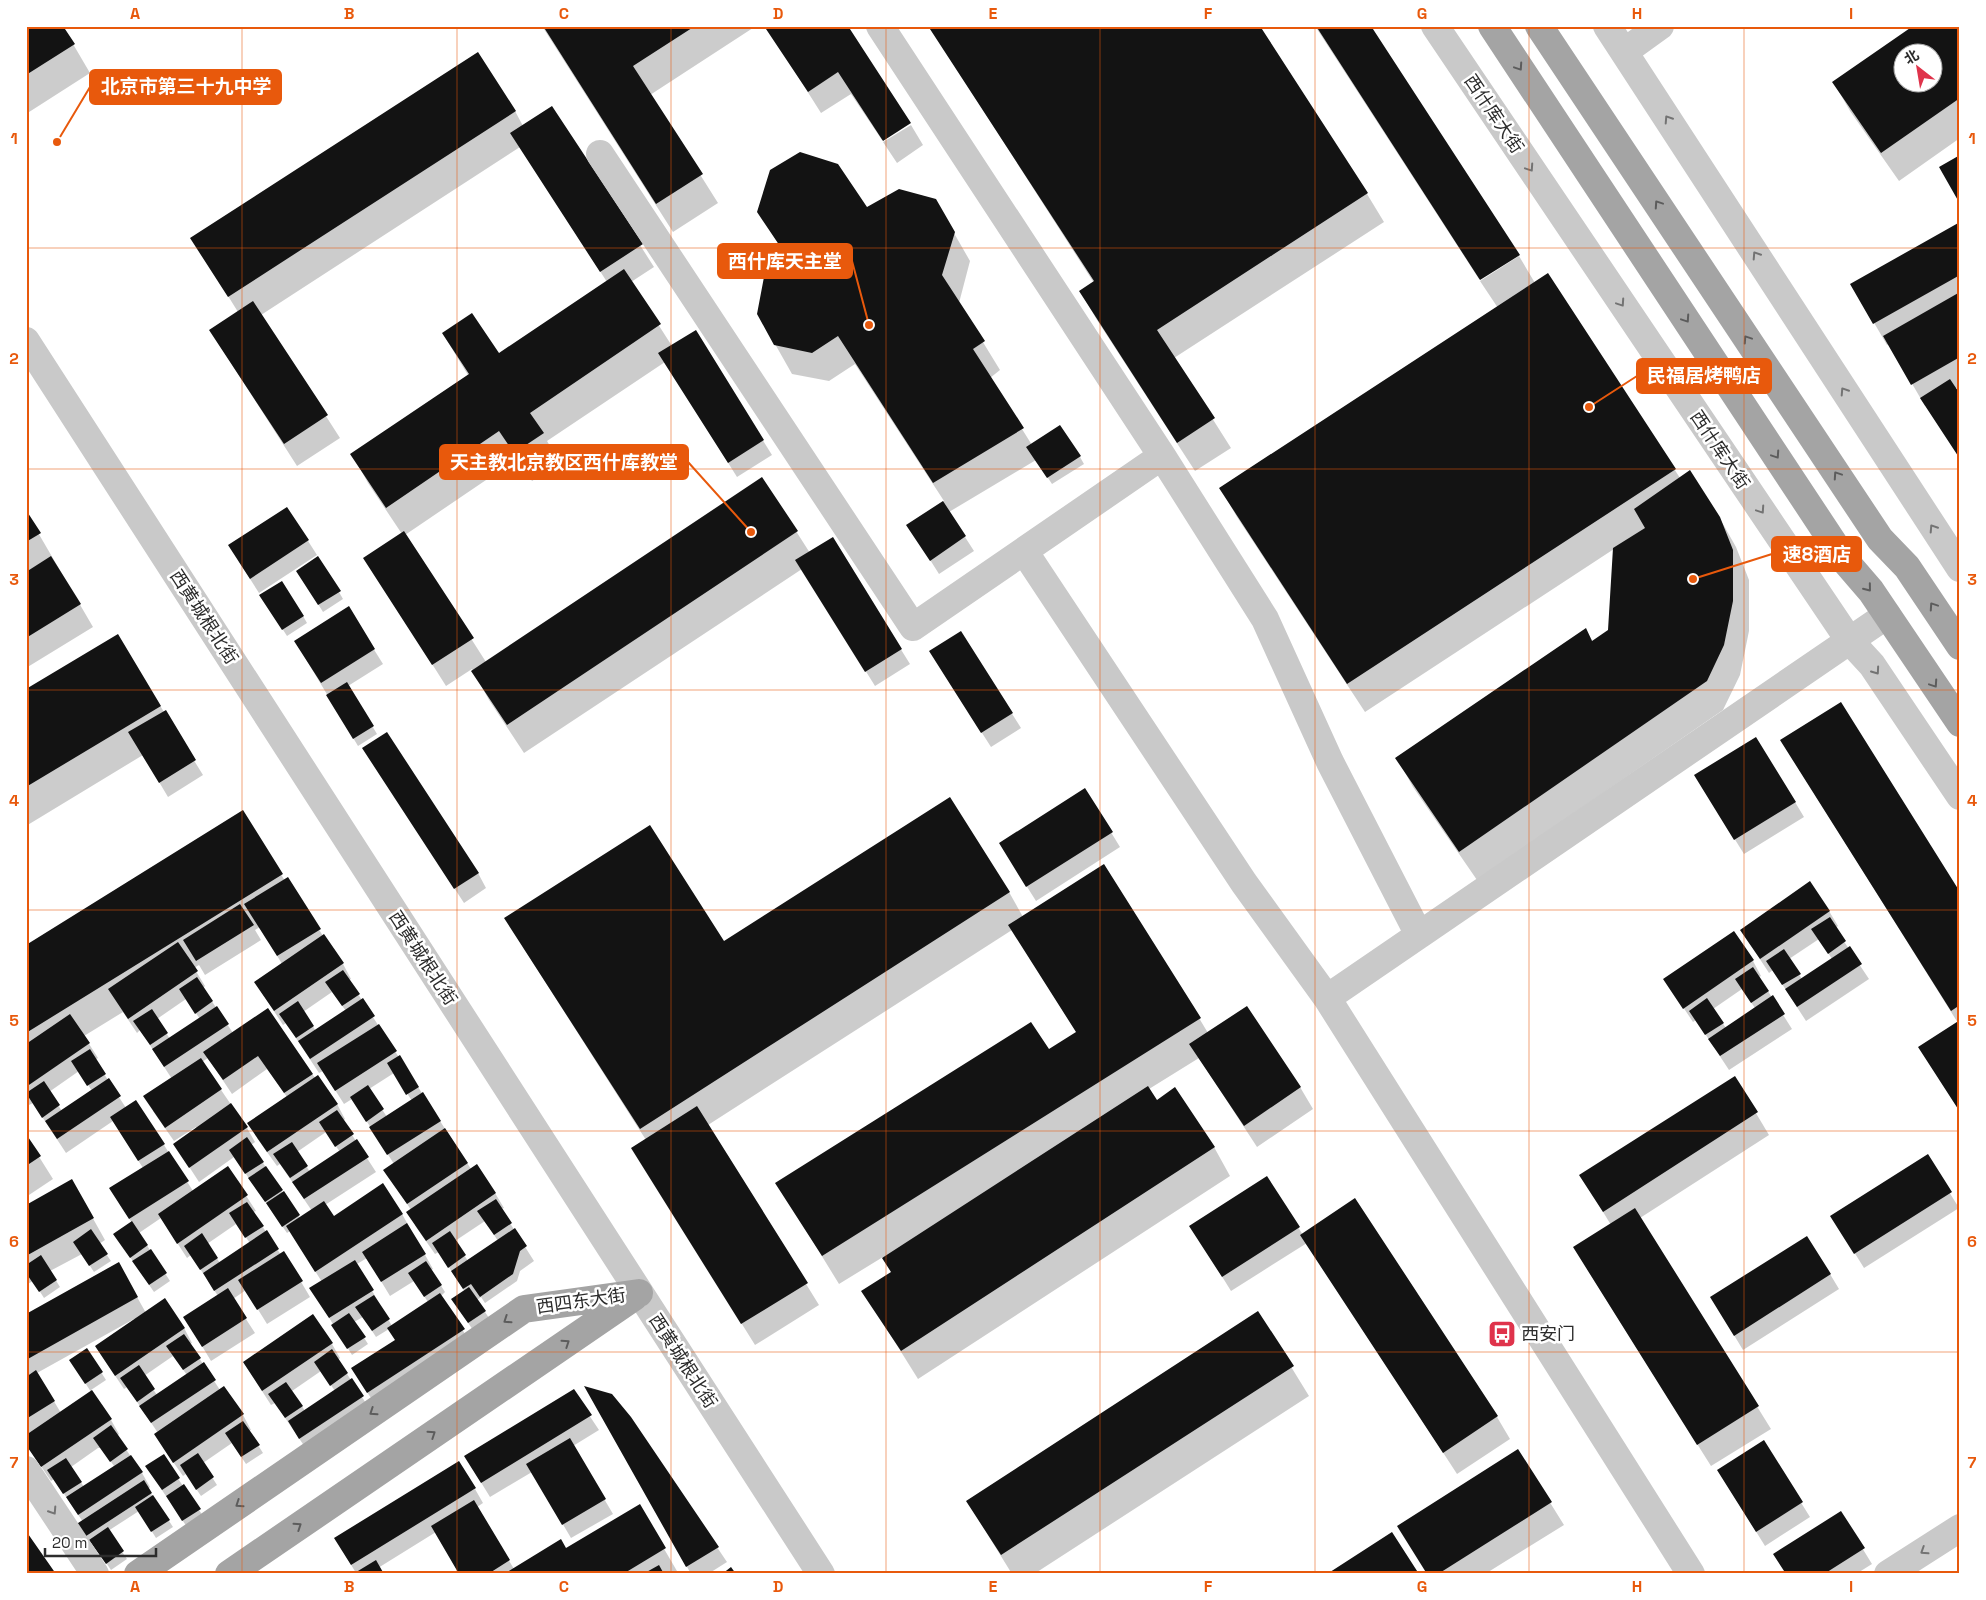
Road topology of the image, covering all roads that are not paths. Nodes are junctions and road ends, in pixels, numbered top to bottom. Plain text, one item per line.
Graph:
1 (880, 26) edge
2 (1434, 26) edge
3 (1492, 26) edge
4 (1539, 26) edge
5 (1607, 26) edge
6 (1660, 26) edge
7 (1624, 52) junction
8 (600, 154) dead end
9 (26, 341) edge
10 (1162, 456) junction
11 (1024, 551) junction
12 (1960, 568) edge
13 (1887, 615) junction
14 (1849, 640) junction
15 (1960, 646) edge
16 (1960, 724) edge
17 (1960, 796) edge
18 (1419, 935) junction
19 (1328, 998) junction
20 (639, 1293) junction
21 (26, 1470) edge
22 (1960, 1528) edge
23 (95, 1574) edge
24 (138, 1574) edge
25 (229, 1574) edge
26 (821, 1574) edge
27 (1691, 1574) edge
28 (1888, 1574) edge

1 - 10 street
2 -> 14 street, 西什库大街
3 -> 13 main road
15 -> 4 main road
5 - 7 street
6 - 7 street
12 -> 7 street
8 - 11 street
9 - 20 street, 西黄城根北街
10 - 11 street
10 - 18 street
11 - 19 street
13 - 14 street
13 -> 16 main road
14 -> 17 street, 西什库大街
14 - 18 street
18 - 19 street
19 - 27 street
20 -> 24 main road, 西四东大街
25 -> 20 main road, 西四东大街
20 - 26 street, 西黄城根北街
21 -> 23 street
22 -> 28 street

